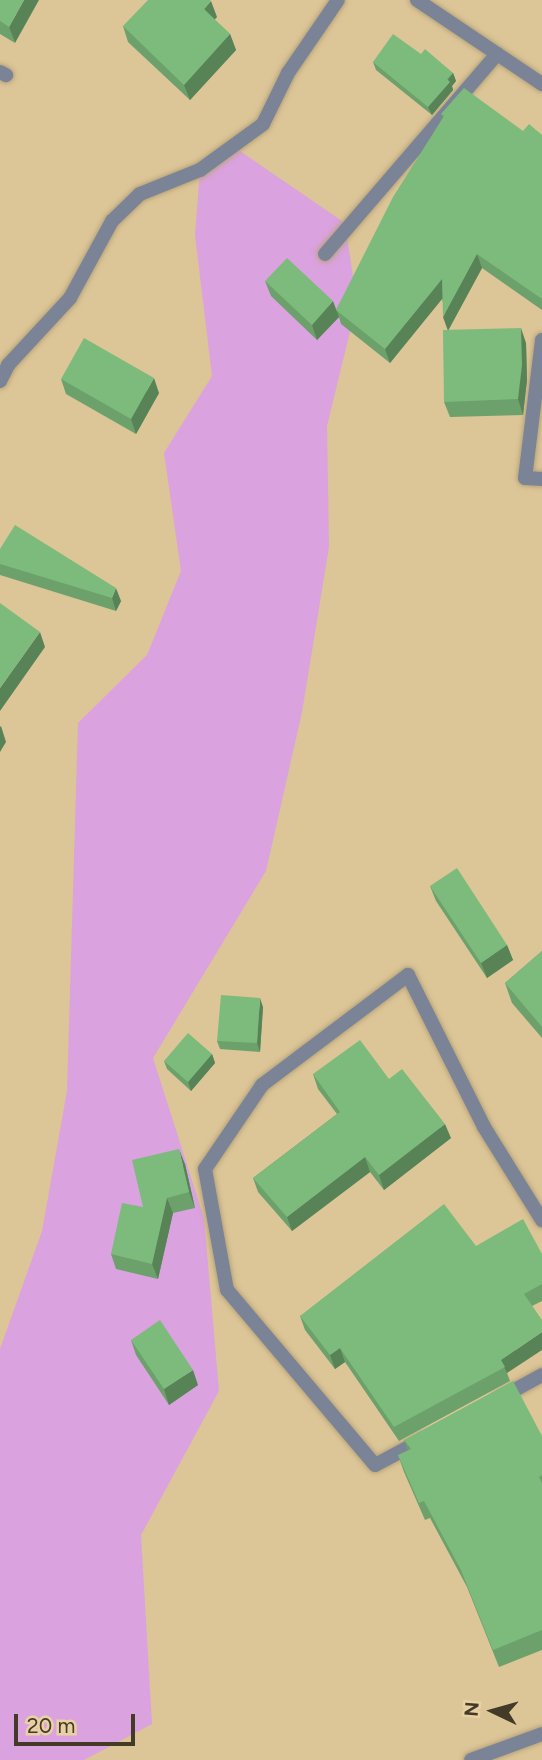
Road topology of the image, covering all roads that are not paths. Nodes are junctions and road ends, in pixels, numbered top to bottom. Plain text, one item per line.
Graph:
1 (338, 0) edge
2 (417, 0) edge
3 (497, 54) junction
4 (542, 84) edge
5 (325, 254) dead end
6 (542, 340) edge
7 (0, 381) edge
8 (542, 479) edge
9 (542, 1220) edge
10 (542, 1375) edge
11 (482, 1407) edge
12 (435, 1433) edge
13 (542, 1734) edge
14 (471, 1760) edge

1 - 7 street
2 - 3 street
3 - 4 street
3 - 5 street
6 - 8 street
9 - 12 street
10 - 11 street
13 - 14 street

